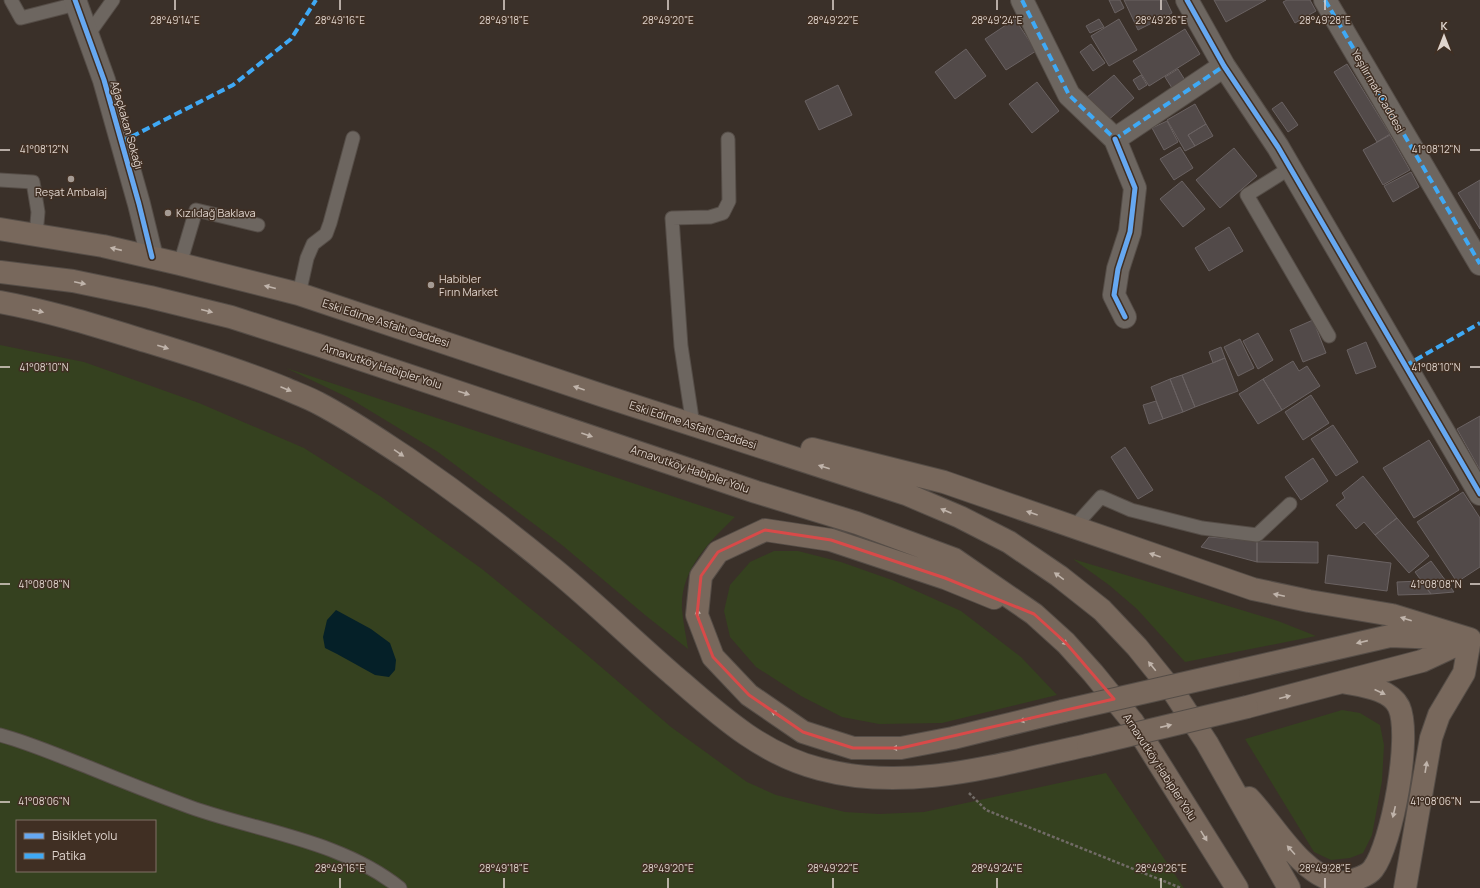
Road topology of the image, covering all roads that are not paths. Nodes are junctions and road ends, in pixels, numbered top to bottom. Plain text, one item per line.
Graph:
1 (11, 0) edge
2 (112, 0) edge
3 (1022, 0) edge
4 (1187, 0) edge
5 (1325, 0) edge
6 (76, 2) edge
7 (88, 35) junction
8 (1224, 66) junction
9 (353, 138) dead end
10 (728, 139) dead end
11 (1115, 140) junction
12 (1290, 168) junction
13 (0, 180) edge
14 (258, 225) dead end
15 (0, 229) edge
16 (36, 234) junction
17 (152, 257) junction
18 (180, 264) junction
19 (1480, 264) edge
20 (0, 272) edge
21 (298, 294) junction
22 (0, 302) edge
23 (1125, 317) dead end
24 (1329, 336) dead end
25 (693, 425) junction
26 (763, 447) junction
27 (1480, 494) edge
28 (1290, 504) dead end
29 (1074, 527) junction
30 (1034, 614) junction
31 (1470, 639) junction
32 (1342, 682) junction
33 (0, 735) edge
34 (1207, 743) junction
35 (400, 888) edge
36 (1237, 888) edge
37 (1289, 888) edge
38 (1405, 888) edge

1 - 6 lane
2 - 7 lane
3 - 11 street
4 - 8 street
5 - 19 street, Yeşilırmak Caddesi
6 - 7 street, Ağaçkakan Sokağı
7 - 17 street, Ağaçkakan Sokağı
8 - 11 street
8 - 12 street
9 - 21 lane
10 - 25 lane
11 - 23 street
12 - 24 lane
12 - 27 street
13 - 16 lane
14 - 18 lane
15 - 16 highway, Eski Edirne Asfaltı Caddesi
17 -> 16 highway, Eski Edirne Asfaltı Caddesi
17 - 18 highway, Eski Edirne Asfaltı Caddesi
21 -> 18 highway, Eski Edirne Asfaltı Caddesi
20 -> 30 highway, Arnavutköy Habipler Yolu
25 -> 21 highway, Eski Edirne Asfaltı Caddesi
22 -> 32 highway, bridge
25 - 26 highway, Eski Edirne Asfaltı Caddesi
29 -> 26 highway
34 -> 26 highway
28 - 29 lane
31 -> 29 highway
31 -> 30 highway, bridge
30 -> 36 highway, Arnavutköy Habipler Yolu
31 - 32 highway
38 -> 31 highway
32 -> 34 highway
33 - 35 lane
34 - 37 highway

